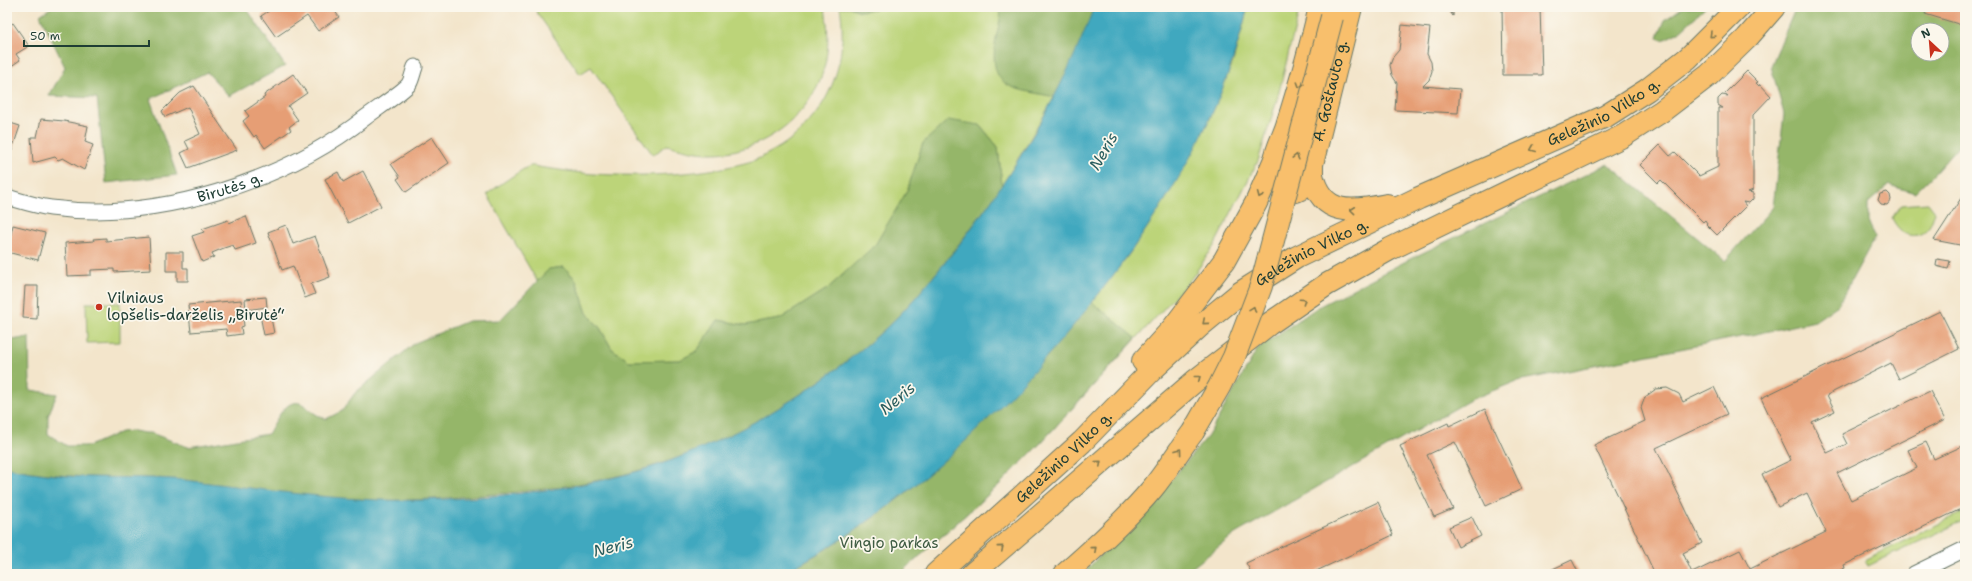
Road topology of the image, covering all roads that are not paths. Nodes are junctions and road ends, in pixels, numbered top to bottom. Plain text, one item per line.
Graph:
1 (1351, 7) edge
2 (1739, 7) edge
3 (1774, 7) edge
4 (1329, 10) edge
5 (415, 66) dead end
6 (1275, 159) junction
7 (1312, 175) junction
8 (7, 197) edge
9 (1419, 198) junction
10 (1082, 442) junction
11 (1965, 549) edge
12 (936, 574) edge
13 (972, 574) edge
14 (1065, 574) edge
15 (1914, 574) edge

1 - 7 main road, A. Goštauto g.
2 -> 9 main road, Geležinio Vilko g.
13 -> 3 main road, Geležinio Vilko g.
4 -> 6 main road, A. Goštauto g.
14 -> 4 main road, bridge
5 - 8 street, Birutės g.
6 - 7 main road
6 -> 10 main road, A. Goštauto g.
9 -> 7 main road
9 -> 10 main road, Geležinio Vilko g.
10 - 12 main road, Geležinio Vilko g.
11 - 15 street

